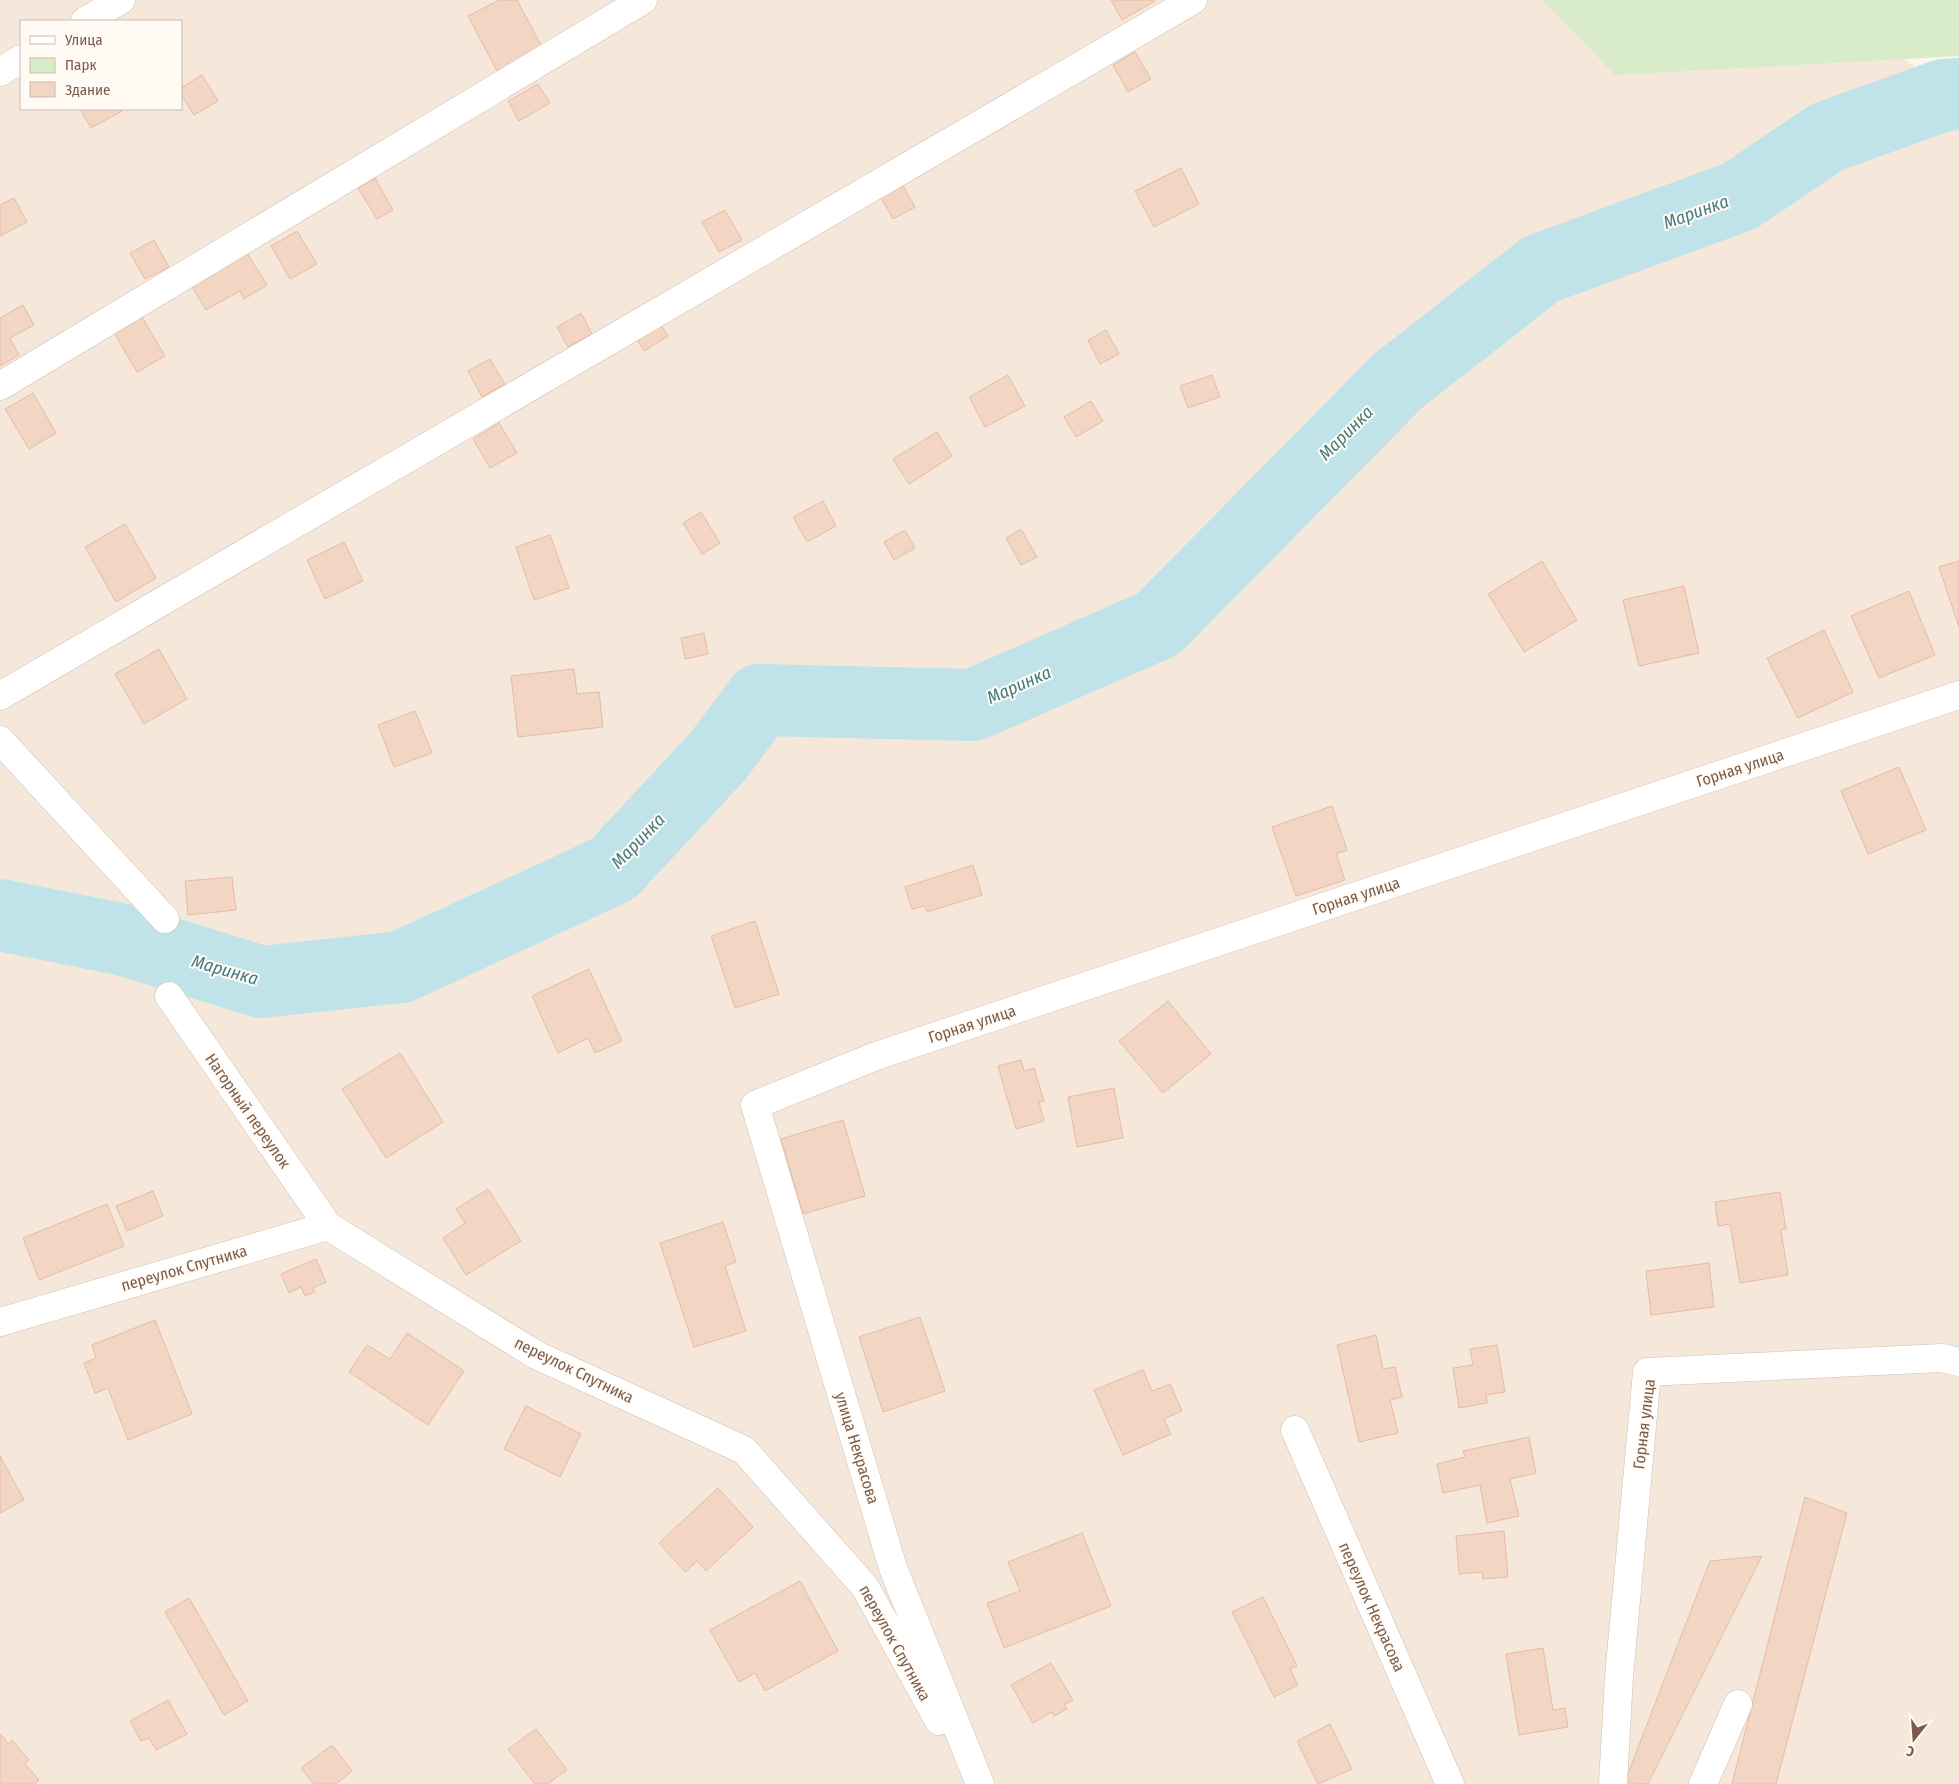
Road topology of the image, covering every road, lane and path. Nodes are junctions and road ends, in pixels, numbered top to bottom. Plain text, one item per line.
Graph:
1 (121, 0) edge
2 (643, 0) edge
3 (1193, 0) edge
4 (87, 20) edge
5 (20, 60) edge
6 (0, 72) edge
7 (0, 386) edge
8 (1959, 694) edge
9 (0, 696) edge
10 (0, 740) edge
11 (166, 919) dead end
12 (169, 996) dead end
13 (756, 1105) joint
14 (328, 1226) junction
15 (0, 1322) edge
16 (1959, 1362) edge
17 (1295, 1430) dead end
18 (1738, 1704) dead end
19 (975, 1784) edge
20 (980, 1784) edge
21 (1450, 1784) edge
22 (1613, 1784) edge
23 (1703, 1784) edge

1 - 4 street
2 - 7 street
3 - 9 street
5 - 6 street
8 - 13 street, Горная улица
10 - 11 street
12 - 14 street, Нагорный переулок
13 - 20 street, улица Некрасова
14 - 15 street, переулок Спутника
14 - 19 street, переулок Спутника
16 - 22 street, Горная улица
17 - 21 street, переулок Некрасова
18 - 23 street

